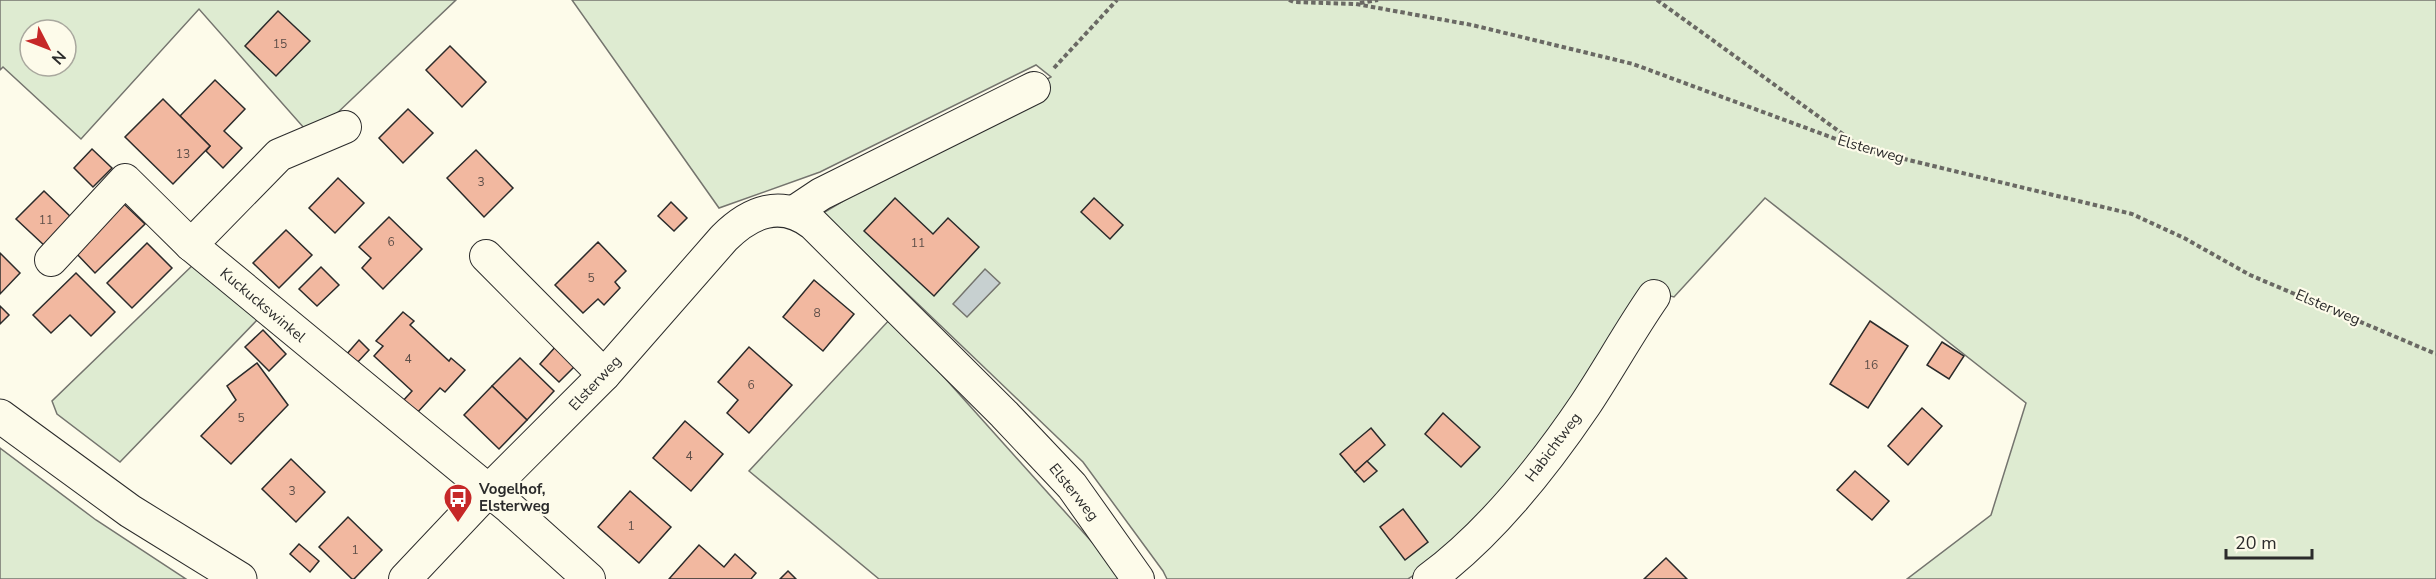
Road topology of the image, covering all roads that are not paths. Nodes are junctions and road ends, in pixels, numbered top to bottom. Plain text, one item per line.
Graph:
1 (1034, 88) road end
2 (345, 127) dead end
3 (794, 212) junction
4 (191, 245) junction
5 (486, 256) dead end
6 (51, 260) dead end
7 (1654, 296) dead end
8 (603, 375) junction
9 (0, 416) edge
10 (488, 491) junction
11 (240, 579) edge
12 (405, 579) edge
13 (589, 579) edge
14 (1138, 579) edge
15 (1429, 579) edge

1 - 3 street
2 - 4 street
3 - 8 street, Elsterweg
3 - 14 street, Elsterweg
4 - 6 street, Kuckuckswinkel
4 - 10 street, Kuckuckswinkel
5 - 8 street
7 - 15 street, Habichtweg
8 - 10 street, Elsterweg
9 - 11 main road
10 - 12 street, Elsterweg
10 - 13 street, Kuckuckswinkel

